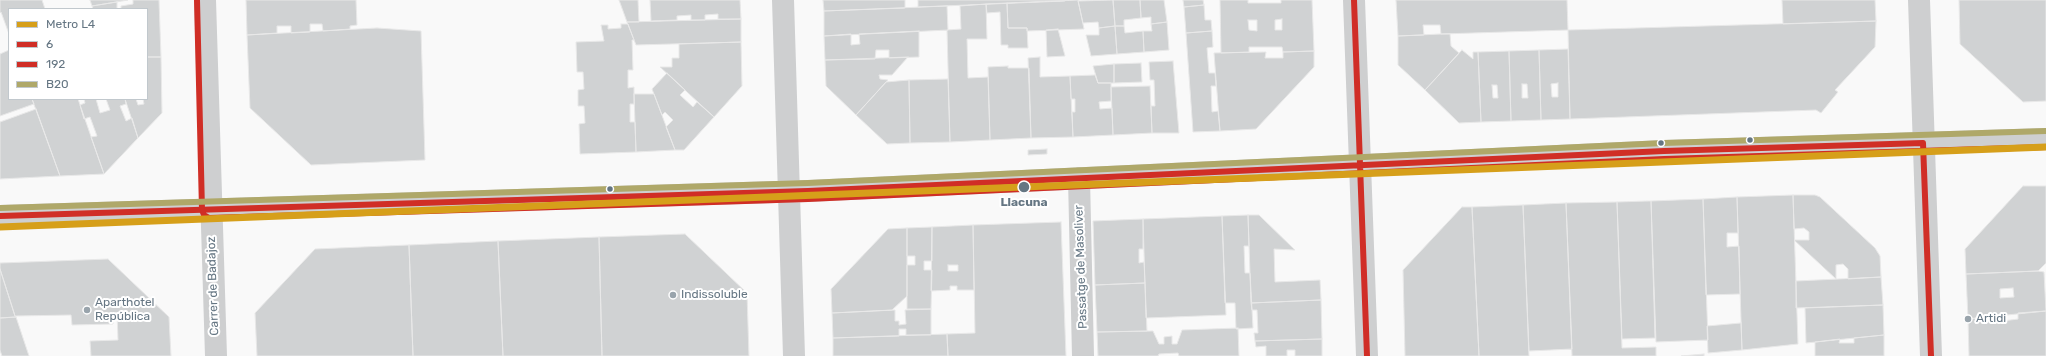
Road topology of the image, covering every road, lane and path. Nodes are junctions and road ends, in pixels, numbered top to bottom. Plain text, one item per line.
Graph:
1 (205, 0) edge
2 (784, 0) edge
3 (1354, 0) edge
4 (1919, 0) edge
5 (2046, 140) edge
6 (1923, 143) junction
7 (1361, 164) junction
8 (1079, 178) junction
9 (790, 191) junction
10 (210, 210) junction
11 (0, 216) edge
12 (216, 356) edge
13 (794, 356) edge
14 (1083, 356) edge
15 (1367, 356) edge
16 (1931, 356) edge

1 - 10 street, Carrer de Badajoz
2 - 9 street
3 - 7 street
4 - 6 street
5 - 6 street
6 - 7 street
6 - 16 street
7 - 8 street
7 - 15 street
8 - 9 street
8 - 14 street, Passatge de Masoliver
9 - 10 street
9 - 13 street
10 - 11 street
10 - 12 street, Carrer de Badajoz

